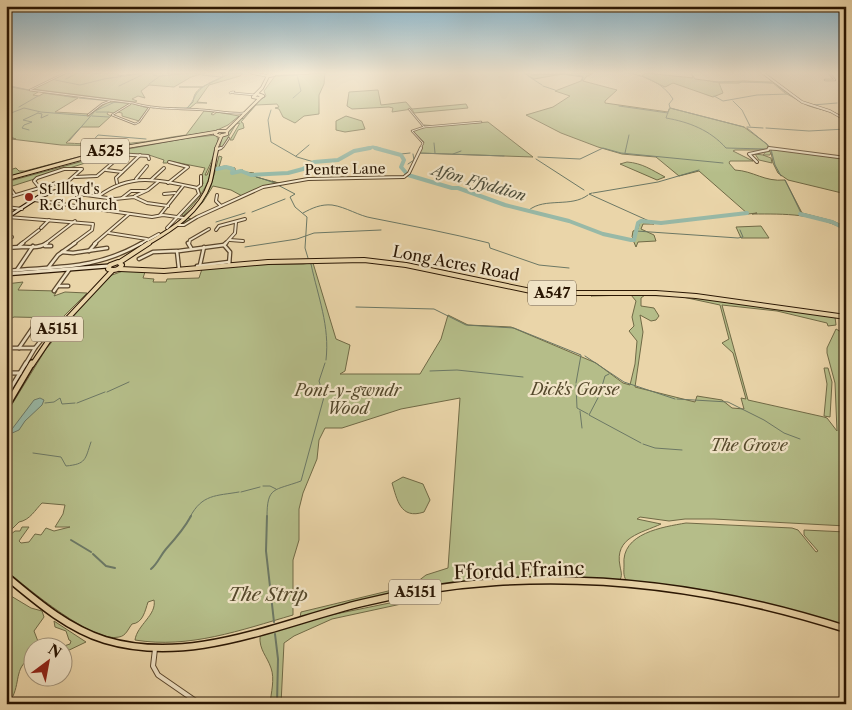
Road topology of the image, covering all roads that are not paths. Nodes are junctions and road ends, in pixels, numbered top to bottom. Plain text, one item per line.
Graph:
1 (99, 106) edge
2 (126, 106) edge
3 (143, 106) edge
4 (250, 106) edge
5 (252, 106) edge
6 (811, 106) edge
7 (150, 108) junction
8 (409, 110) dead end
9 (88, 115) dead end
10 (239, 115) junction
11 (846, 120) edge
12 (481, 122) dead end
13 (424, 127) junction
14 (221, 130) junction
15 (227, 131) junction
16 (216, 134) junction
17 (222, 135) junction
18 (229, 138) dead end
19 (220, 139) junction
20 (218, 149) junction
21 (123, 154) junction
22 (140, 155) junction
23 (150, 158) dead end
24 (846, 158) edge
25 (94, 161) dead end
26 (170, 162) dead end
27 (756, 162) dead end
28 (147, 167) dead end
29 (86, 168) dead end
30 (82, 170) junction
31 (105, 170) junction
32 (163, 170) dead end
33 (122, 172) junction
34 (200, 176) dead end
35 (75, 177) junction
36 (6, 179) edge
37 (136, 179) junction
38 (151, 180) junction
39 (59, 181) dead end
40 (159, 181) junction
41 (117, 183) junction
42 (168, 183) junction
43 (182, 186) junction
44 (39, 187) junction
45 (9, 188) edge
46 (197, 188) junction
47 (57, 191) junction
48 (145, 192) junction
49 (176, 193) junction
50 (164, 194) dead end
51 (15, 195) junction
52 (217, 195) dead end
53 (98, 196) junction
54 (134, 197) junction
55 (6, 198) edge
56 (122, 199) junction
57 (32, 200) junction
58 (168, 206) junction
59 (222, 206) junction
60 (6, 207) edge
61 (22, 209) junction
62 (129, 214) junction
63 (160, 215) junction
64 (178, 217) junction
65 (7, 218) edge
66 (185, 218) junction
67 (245, 219) dead end
68 (49, 220) junction
69 (75, 221) junction
70 (236, 222) junction
71 (178, 225) junction
72 (167, 228) dead end
73 (209, 229) dead end
74 (216, 230) dead end
75 (109, 233) junction
76 (159, 234) dead end
77 (6, 237) edge
78 (12, 237) dead end
79 (148, 240) junction
80 (230, 240) junction
81 (243, 240) dead end
82 (154, 242) junction
83 (224, 245) junction
84 (19, 246) junction
85 (33, 246) junction
86 (39, 246) junction
87 (51, 246) dead end
88 (204, 247) junction
89 (6, 248) edge
90 (107, 248) dead end
91 (191, 248) junction
92 (89, 251) junction
93 (62, 252) junction
94 (178, 252) junction
95 (139, 259) dead end
96 (120, 262) junction
97 (229, 263) junction
98 (108, 266) junction
99 (48, 268) junction
100 (120, 268) junction
101 (70, 269) junction
102 (179, 270) junction
103 (16, 271) junction
104 (112, 271) junction
105 (6, 272) edge
106 (59, 286) junction
107 (68, 286) dead end
108 (54, 291) dead end
109 (846, 317) edge
110 (55, 321) dead end
111 (35, 326) dead end
112 (45, 334) junction
113 (53, 334) junction
114 (6, 348) edge
115 (18, 348) junction
116 (35, 348) junction
117 (26, 372) junction
118 (6, 373) edge
119 (20, 373) junction
120 (6, 396) edge
121 (6, 407) edge
122 (6, 576) edge
123 (846, 629) edge
124 (155, 649) junction
125 (200, 704) edge

1 - 9 street
2 - 7 street
3 - 7 street
4 - 10 main road
5 - 15 main road
6 - 11 main road
7 - 10 street
8 - 13 street
10 - 14 main road
12 - 13 street
13 - 59 street, Pentre Lane
14 - 15 main road
14 - 16 main road
15 - 17 main road
16 - 17 main road
16 - 19 main road
16 - 36 main road, A525
17 - 19 main road
18 - 20 street
19 - 20 main road
20 - 66 main road
21 - 22 street
21 - 25 street
21 - 31 street
22 - 23 street
22 - 33 street
24 - 27 street
26 - 42 street
28 - 37 street
29 - 30 street
30 - 35 street
30 - 44 street
31 - 33 street
31 - 35 street
32 - 38 street
33 - 41 street
34 - 46 street
35 - 47 street
37 - 38 street
37 - 41 street
38 - 40 street
39 - 44 street
40 - 42 street
40 - 48 street
41 - 53 street
42 - 43 street
43 - 46 street
43 - 49 street
44 - 51 street
45 - 51 street
46 - 64 street
47 - 53 street
47 - 57 street
48 - 54 street
48 - 56 street
49 - 50 street
49 - 58 street
51 - 55 street
52 - 59 street
53 - 56 street
54 - 56 street
54 - 58 street
57 - 61 street
57 - 62 street
58 - 63 street
59 - 71 street, Pentre Lane
60 - 61 street
61 - 65 street
62 - 63 street
62 - 75 street
63 - 64 street
64 - 66 street
64 - 72 street
65 - 68 street
66 - 71 main road
67 - 70 street
68 - 69 street
68 - 84 street
69 - 86 street
69 - 93 street
70 - 74 street
70 - 80 street
71 - 82 main road
73 - 91 street
75 - 79 street
75 - 92 street
76 - 79 street
77 - 78 street
79 - 82 street
79 - 99 street
80 - 81 street
80 - 83 street
82 - 96 main road
83 - 88 street
83 - 97 street
84 - 85 street
84 - 89 street
85 - 86 street
85 - 103 street
86 - 87 street
88 - 91 street
88 - 97 street
90 - 92 street
91 - 94 street
92 - 93 street
93 - 99 street
94 - 95 street
94 - 102 street
96 - 98 main road
96 - 100 main road
97 - 102 main road, Long Acres Road / A547
97 - 109 main road, Long Acres Road / A547
98 - 101 main road
98 - 104 main road
99 - 103 street
100 - 102 main road, Long Acres Road / A547
100 - 104 main road
101 - 103 main road
101 - 106 street
103 - 105 main road
104 - 113 main road, A5151
106 - 107 street
106 - 108 street
110 - 112 street
111 - 115 street
112 - 113 street
112 - 116 street
113 - 117 main road, A5151
114 - 115 street
115 - 116 street
116 - 119 street
117 - 119 street
117 - 121 main road, A5151
118 - 119 street
119 - 120 street
122 - 124 main road, Ffordd Ffrainc / A5151
123 - 124 main road, Ffordd Ffrainc / A5151
124 - 125 street

